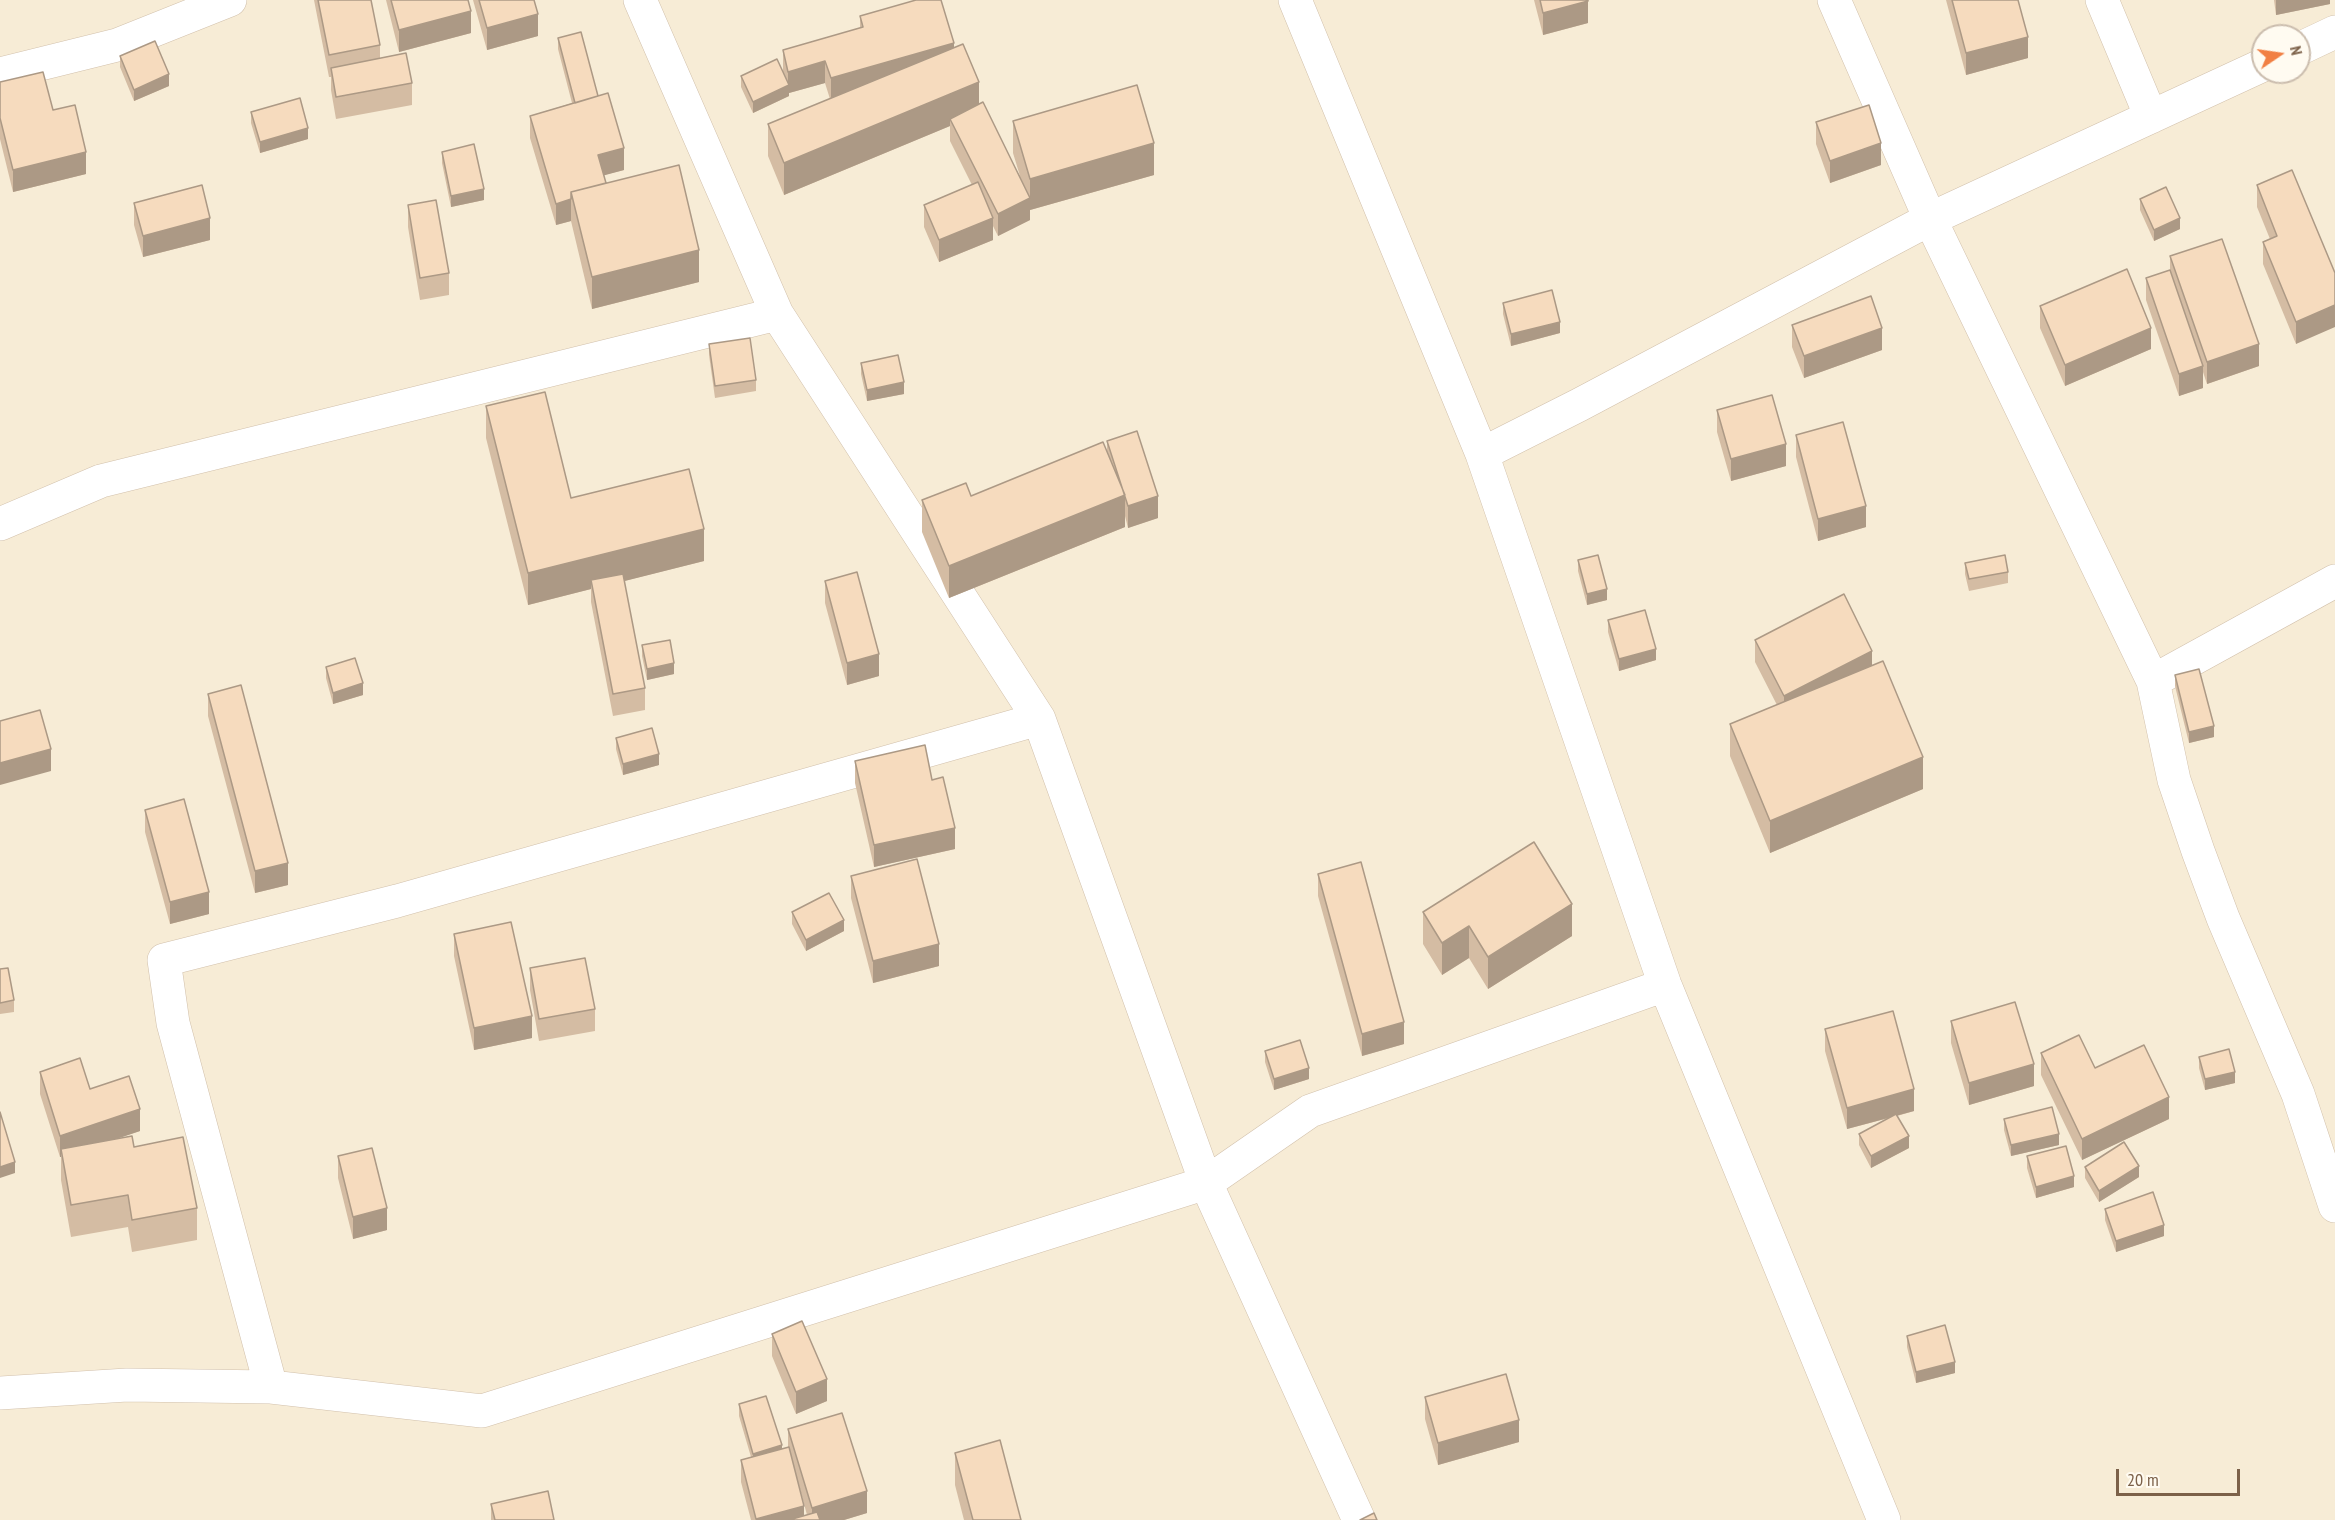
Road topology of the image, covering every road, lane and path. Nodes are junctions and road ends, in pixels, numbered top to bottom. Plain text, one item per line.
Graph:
1 (230, 0) edge
2 (640, 0) edge
3 (1294, 0) edge
4 (1834, 0) edge
5 (2102, 0) edge
6 (2335, 33) edge
7 (2311, 44) edge
8 (2251, 71) edge
9 (0, 74) edge
10 (2151, 117) junction
11 (1929, 219) junction
12 (777, 314) junction
13 (1482, 454) junction
14 (0, 524) edge
15 (2335, 581) edge
16 (2153, 681) junction
17 (1039, 719) junction
18 (1665, 985) junction
19 (1206, 1183) junction
20 (2335, 1206) edge
21 (271, 1387) junction
22 (0, 1393) edge
23 (1359, 1520) edge
24 (1884, 1520) edge

1 - 9 street
2 - 12 street
3 - 13 street
4 - 11 street
5 - 10 street
6 - 7 street
8 - 10 street
10 - 11 street
11 - 13 street
11 - 16 street
12 - 14 street
12 - 17 street
13 - 18 street
15 - 16 street
16 - 20 street
17 - 19 street
17 - 21 street
18 - 19 street
18 - 24 street
19 - 21 street
19 - 23 street
21 - 22 street

